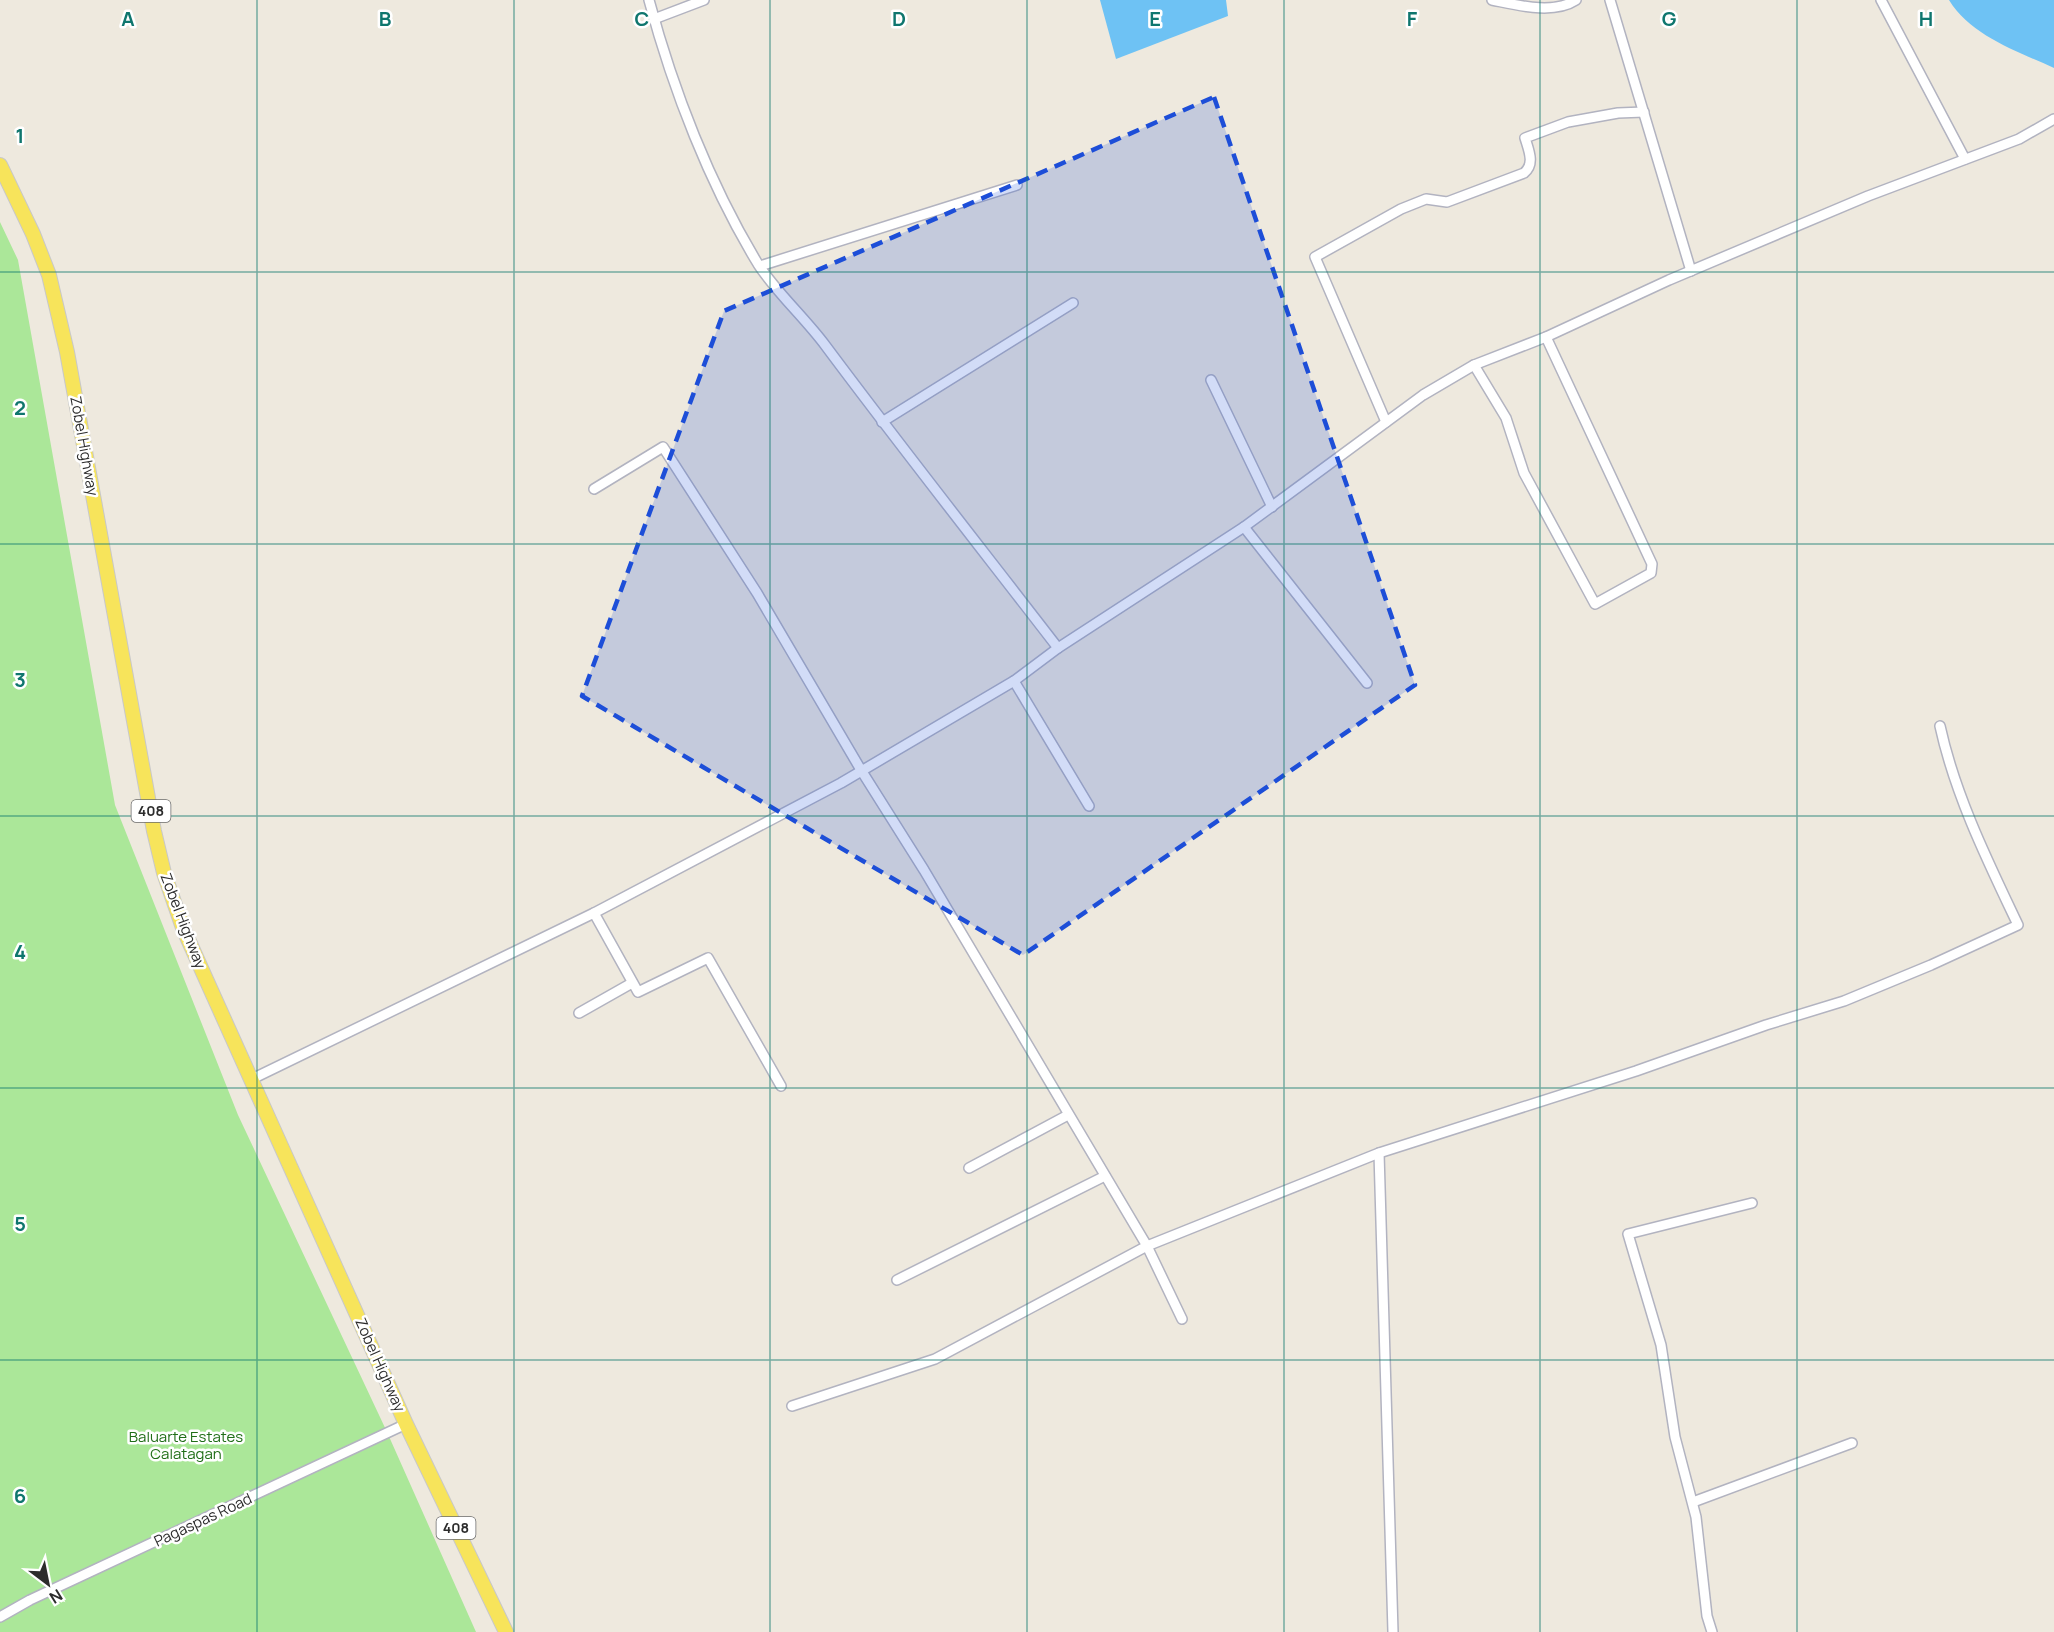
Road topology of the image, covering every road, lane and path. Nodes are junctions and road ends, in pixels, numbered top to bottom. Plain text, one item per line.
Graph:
1 (649, 0) edge
2 (704, 0) edge
3 (1492, 0) edge
4 (1576, 0) edge
5 (1610, 0) edge
6 (1881, 0) edge
7 (654, 19) junction
8 (1644, 111) junction
9 (2054, 119) edge
10 (1965, 159) junction
11 (0, 165) edge
12 (1017, 185) dead end
13 (760, 266) junction
14 (1691, 271) junction
15 (1073, 303) dead end
16 (1546, 337) junction
17 (1474, 365) junction
18 (1211, 380) dead end
19 (882, 422) junction
20 (1386, 422) junction
21 (594, 489) dead end
22 (1272, 507) junction
23 (1244, 527) junction
24 (1058, 648) junction
25 (1014, 681) junction
26 (1367, 683) dead end
27 (1940, 726) dead end
28 (861, 770) junction
29 (1089, 807) dead end
30 (594, 913) junction
31 (632, 983) junction
32 (579, 1013) dead end
33 (252, 1079) junction
34 (781, 1086) dead end
35 (1068, 1115) junction
36 (1379, 1153) junction
37 (969, 1167) dead end
38 (1105, 1176) junction
39 (1752, 1203) dead end
40 (1148, 1246) junction
41 (897, 1280) dead end
42 (1182, 1319) dead end
43 (792, 1406) dead end
44 (406, 1424) junction
45 (1852, 1443) dead end
46 (1693, 1502) junction
47 (0, 1617) edge
48 (506, 1632) edge
49 (1393, 1632) edge
50 (1712, 1632) edge

1 - 7 street
2 - 7 street
3 - 4 street
5 - 8 street
6 - 10 street
7 - 13 street
8 - 14 street
8 - 20 street
9 - 10 street
10 - 14 street
11 - 33 main road, Zobel Highway / 408
12 - 13 street
13 - 19 street
14 - 16 street
15 - 19 street
16 - 17 street
16 - 17 street
17 - 20 street
18 - 22 street
19 - 24 street
20 - 22 street
21 - 28 street
22 - 23 street
23 - 24 street
23 - 26 street
24 - 25 street
25 - 28 street
25 - 29 street
27 - 36 street
28 - 30 street
28 - 35 street
30 - 31 street
30 - 33 street
31 - 32 street
31 - 34 street
33 - 44 main road, Zobel Highway / 408
35 - 37 street
35 - 38 street
36 - 40 street
36 - 49 street
38 - 40 street
38 - 41 street
39 - 46 street
40 - 42 street
40 - 43 street
44 - 47 street, Pagaspas Road
44 - 48 main road, Zobel Highway / 408
45 - 46 street
46 - 50 street

